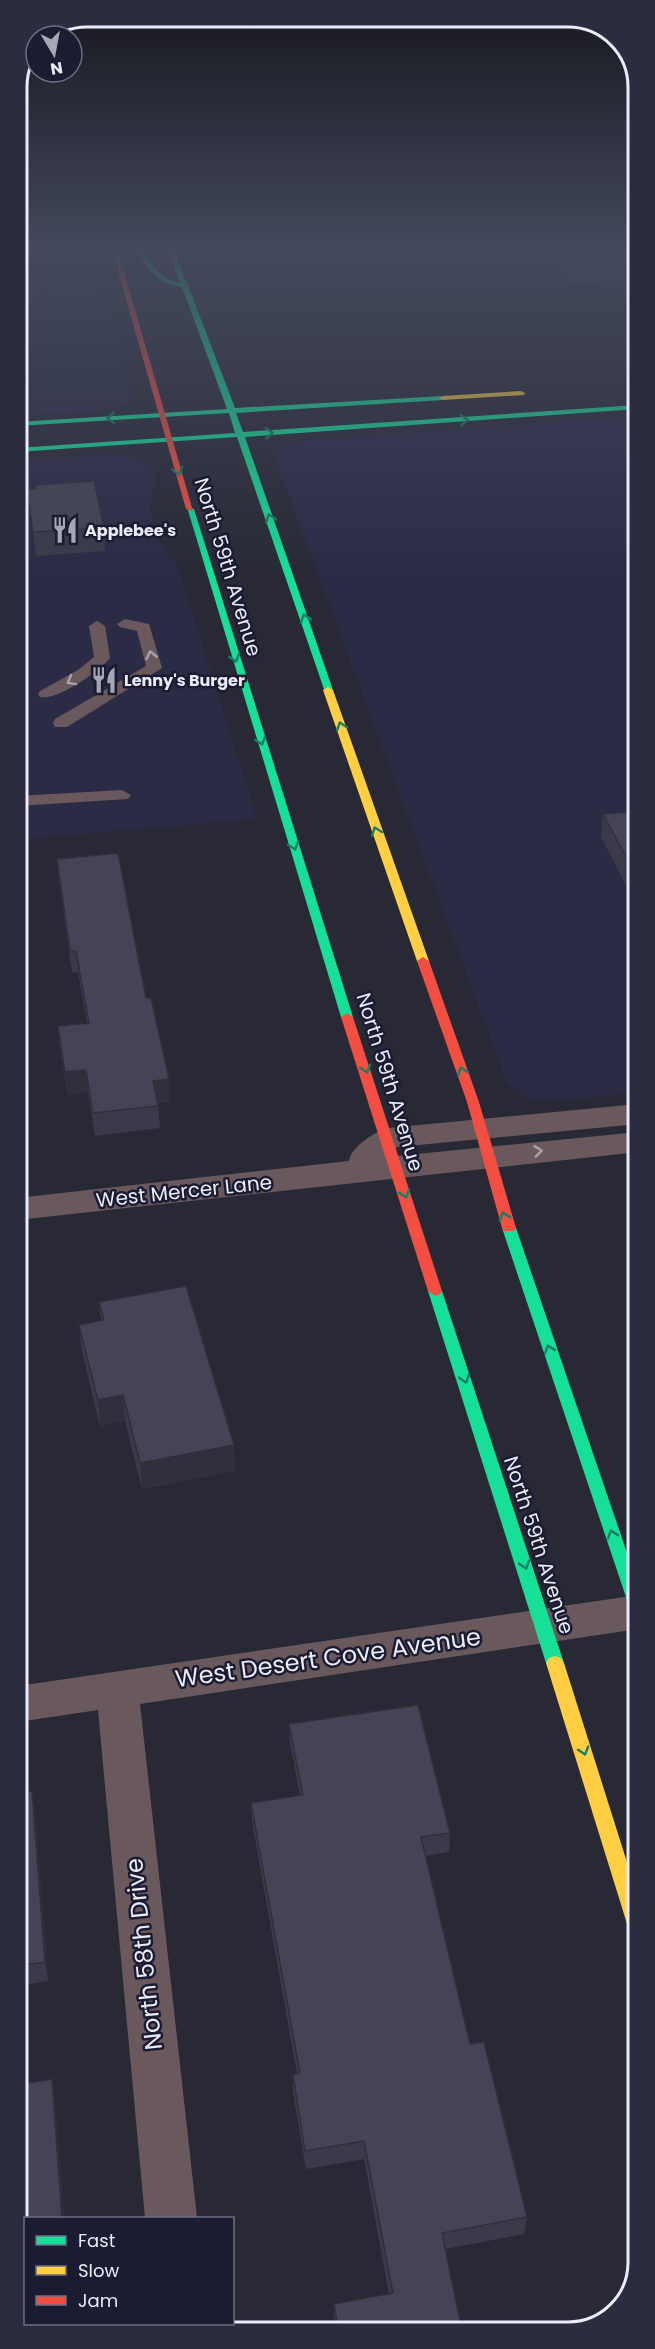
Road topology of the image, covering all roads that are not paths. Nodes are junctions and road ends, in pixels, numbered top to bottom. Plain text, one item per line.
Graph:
1 (145, 357) edge
2 (212, 357) edge
3 (535, 392) dead end
4 (628, 408) edge
5 (232, 411) junction
6 (161, 415) junction
7 (27, 423) edge
8 (240, 435) junction
9 (169, 440) junction
10 (27, 449) edge
11 (125, 624) dead end
12 (97, 626) dead end
13 (45, 694) dead end
14 (61, 723) dead end
15 (122, 795) dead end
16 (27, 800) edge
17 (628, 1116) edge
18 (484, 1143) junction
19 (628, 1143) edge
20 (392, 1153) junction
21 (27, 1208) edge
22 (628, 1581) edge
23 (628, 1612) edge
24 (545, 1626) junction
25 (117, 1689) junction
26 (27, 1703) edge
27 (628, 1895) edge
28 (171, 2217) edge

1 - 6 main road, North 59th Avenue
2 - 5 main road
3 - 5 main road
8 -> 4 main road
5 - 6 main road
5 - 8 main road
6 -> 7 main road
6 - 9 main road, North 59th Avenue
8 - 9 main road
18 -> 8 main road
9 - 10 main road
9 -> 20 main road, North 59th Avenue
14 -> 11 lane
12 -> 13 lane
15 - 16 lane
17 - 18 street, West Mercer Lane
18 -> 19 street, West Mercer Lane
18 - 20 street, West Mercer Lane
22 -> 18 main road
20 - 21 street, West Mercer Lane
20 -> 24 main road, North 59th Avenue
23 - 24 street, West Desert Cove Avenue
24 - 25 street, West Desert Cove Avenue
24 -> 27 main road, North 59th Avenue
25 - 26 street, West Desert Cove Avenue
25 - 28 street, North 58th Drive

